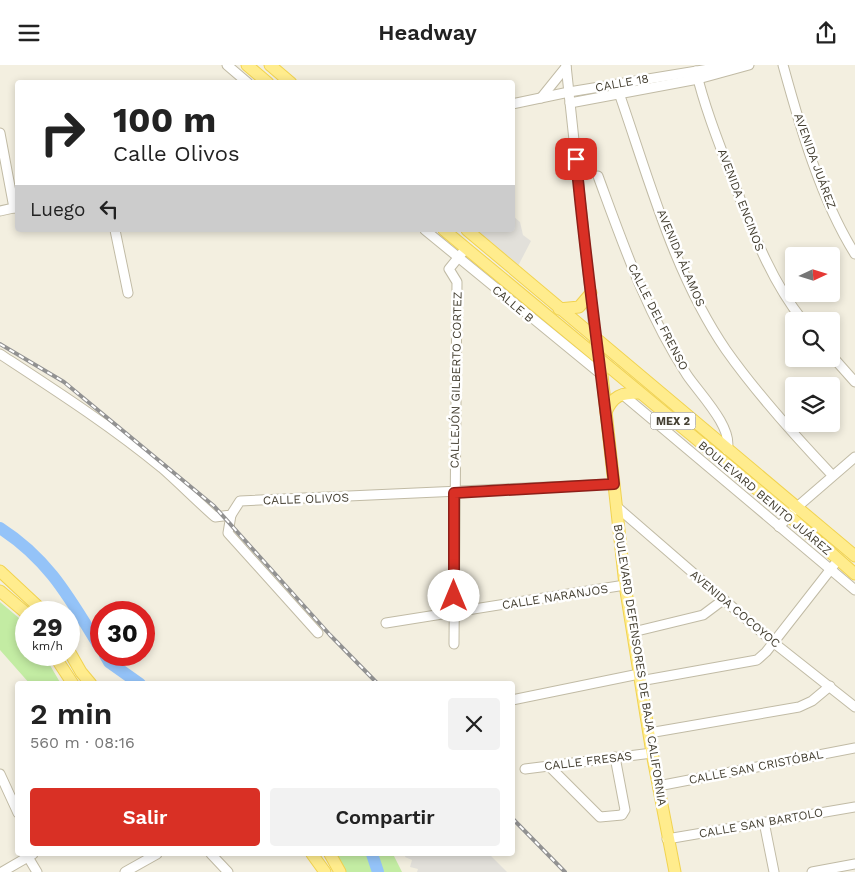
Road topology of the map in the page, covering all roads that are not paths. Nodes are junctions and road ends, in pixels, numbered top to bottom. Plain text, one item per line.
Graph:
1 (227, 65) edge
2 (247, 65) edge
3 (270, 65) edge
4 (733, 65) edge
5 (749, 65) edge
6 (782, 65) edge
7 (566, 66) edge
8 (697, 75) junction
9 (244, 80) edge
10 (264, 80) edge
11 (288, 80) edge
12 (569, 92) junction
13 (619, 93) junction
14 (540, 98) junction
15 (515, 102) edge
16 (570, 103) junction
17 (0, 133) edge
18 (598, 176) dead end
19 (15, 202) edge
20 (15, 207) edge
21 (0, 211) edge
22 (115, 232) edge
23 (427, 232) edge
24 (446, 232) edge
25 (469, 232) edge
26 (466, 248) junction
27 (855, 254) edge
28 (458, 258) junction
29 (128, 293) dead end
30 (590, 293) junction
31 (559, 309) junction
32 (797, 312) edge
33 (595, 339) junction
34 (0, 354) edge
35 (600, 361) junction
36 (840, 365) edge
37 (602, 375) junction
38 (646, 382) junction
39 (855, 382) edge
40 (638, 393) junction
41 (622, 394) junction
42 (606, 412) junction
43 (727, 450) junction
44 (855, 457) edge
45 (832, 475) junction
46 (614, 484) junction
47 (454, 493) junction
48 (617, 507) junction
49 (792, 511) junction
50 (230, 515) junction
51 (215, 517) junction
52 (779, 527) junction
53 (228, 533) junction
54 (855, 556) edge
55 (838, 559) junction
56 (830, 569) junction
57 (0, 571) edge
58 (855, 574) edge
59 (626, 585) junction
60 (855, 590) edge
61 (0, 591) edge
62 (723, 600) junction
63 (32, 601) edge
64 (15, 604) edge
65 (454, 613) junction
66 (386, 623) dead end
67 (633, 632) junction
68 (318, 633) dead end
69 (454, 643) dead end
70 (774, 643) junction
71 (61, 666) edge
72 (78, 666) edge
73 (640, 678) junction
74 (70, 681) edge
75 (89, 681) edge
76 (830, 686) junction
77 (515, 699) edge
78 (855, 707) edge
79 (649, 733) junction
80 (855, 748) edge
81 (652, 753) junction
82 (615, 757) junction
83 (549, 766) junction
84 (525, 769) dead end
85 (0, 774) edge
86 (658, 786) junction
87 (15, 800) edge
88 (855, 807) edge
89 (764, 822) junction
90 (667, 839) junction
91 (28, 856) edge
92 (30, 856) edge
93 (153, 856) edge
94 (213, 856) edge
95 (313, 856) edge
96 (331, 856) edge
97 (855, 864) edge
98 (2, 872) edge
99 (37, 872) edge
100 (125, 872) edge
101 (228, 872) edge
102 (325, 872) edge
103 (340, 872) edge
104 (675, 872) edge
105 (774, 872) edge
106 (812, 872) edge

1 - 9 street
2 - 10 main road
3 - 11 main road
4 - 8 street, CALLE 18
5 - 8 street, CALLE 18
6 - 27 street, AVENIDA JUÁREZ
7 - 12 street
7 - 14 street
8 - 12 street, CALLE 18
8 - 13 street, CALLE 18
8 - 32 street, AVENIDA ENCINOS
12 - 14 street, CALLE 18
12 - 16 street
13 - 16 street, CALLE 18
13 - 45 street, AVENIDA ÁLAMOS
14 - 15 street, CALLE 18
16 - 30 street
17 - 19 street
18 - 43 street, CALLE DEL FRENSO
20 - 21 street
22 - 29 street
23 - 28 street, CALLE B
24 - 26 main road, BOULEVARD BENITO JUÁREZ / MEX 2
25 - 31 main road, BOULEVARD BENITO JUÁREZ / MEX 2
26 - 28 street
26 - 35 main road, BOULEVARD BENITO JUÁREZ / MEX 2
28 - 37 street, CALLE B
28 - 47 street, CALLEJÓN GILBERTO CORTEZ
30 - 31 main road
30 - 33 street
31 - 33 main road, BOULEVARD BENITO JUÁREZ / MEX 2
33 - 35 main road, BOULEVARD DEFENSORES DE BAJA CALIFORNIA
33 - 38 main road, BOULEVARD BENITO JUÁREZ / MEX 2
34 - 51 street
35 - 37 main road, BOULEVARD DEFENSORES DE BAJA CALIFORNIA
35 - 38 main road
35 - 40 main road, BOULEVARD BENITO JUÁREZ / MEX 2
36 - 39 street
37 - 42 main road, BOULEVARD DEFENSORES DE BAJA CALIFORNIA
38 - 43 main road, BOULEVARD BENITO JUÁREZ / MEX 2
40 - 41 main road
40 - 49 main road, BOULEVARD BENITO JUÁREZ / MEX 2
41 - 42 main road
41 - 52 street
42 - 46 main road, BOULEVARD DEFENSORES DE BAJA CALIFORNIA
43 - 49 main road, BOULEVARD BENITO JUÁREZ / MEX 2
44 - 45 street
45 - 49 street
46 - 47 street, CALLE OLIVOS
46 - 48 main road, BOULEVARD DEFENSORES DE BAJA CALIFORNIA
47 - 50 street, CALLE OLIVOS
47 - 65 street, CALLEJÓN GILBERTO CORTEZ
48 - 59 main road, BOULEVARD DEFENSORES DE BAJA CALIFORNIA
48 - 62 street, AVENIDA COCOYOC
49 - 52 street
49 - 54 main road, BOULEVARD BENITO JUÁREZ / MEX 2
49 - 55 main road, BOULEVARD BENITO JUÁREZ / MEX 2
50 - 51 street
50 - 53 street
51 - 53 street
52 - 56 street
53 - 68 street
55 - 56 street
55 - 58 main road, BOULEVARD BENITO JUÁREZ / MEX 2
56 - 60 street
56 - 70 street
57 - 63 main road
59 - 65 street, CALLE NARANJOS
59 - 67 main road, BOULEVARD DEFENSORES DE BAJA CALIFORNIA
61 - 64 main road
62 - 67 street
62 - 70 street, AVENIDA COCOYOC
65 - 66 street, CALLE NARANJOS
65 - 69 street, CALLEJÓN GILBERTO CORTEZ
67 - 73 main road, BOULEVARD DEFENSORES DE BAJA CALIFORNIA
70 - 73 street
70 - 76 street, AVENIDA COCOYOC
71 - 74 main road
72 - 75 main road
73 - 77 street
73 - 79 main road, BOULEVARD DEFENSORES DE BAJA CALIFORNIA
76 - 78 street, AVENIDA COCOYOC
76 - 79 street
79 - 81 main road, BOULEVARD DEFENSORES DE BAJA CALIFORNIA
80 - 86 street, CALLE SAN CRISTÓBAL
81 - 82 street, CALLE FRESAS
81 - 86 main road, BOULEVARD DEFENSORES DE BAJA CALIFORNIA
82 - 83 street, CALLE FRESAS
82 - 83 street
83 - 84 street, CALLE FRESAS
85 - 87 street
86 - 90 main road, BOULEVARD DEFENSORES DE BAJA CALIFORNIA
88 - 89 street, CALLE SAN BARTOLO
89 - 90 street, CALLE SAN BARTOLO
89 - 105 street
90 - 104 main road, BOULEVARD DEFENSORES DE BAJA CALIFORNIA
91 - 98 street
92 - 99 street
93 - 100 street
94 - 101 street
95 - 102 main road
96 - 103 main road
97 - 106 street

